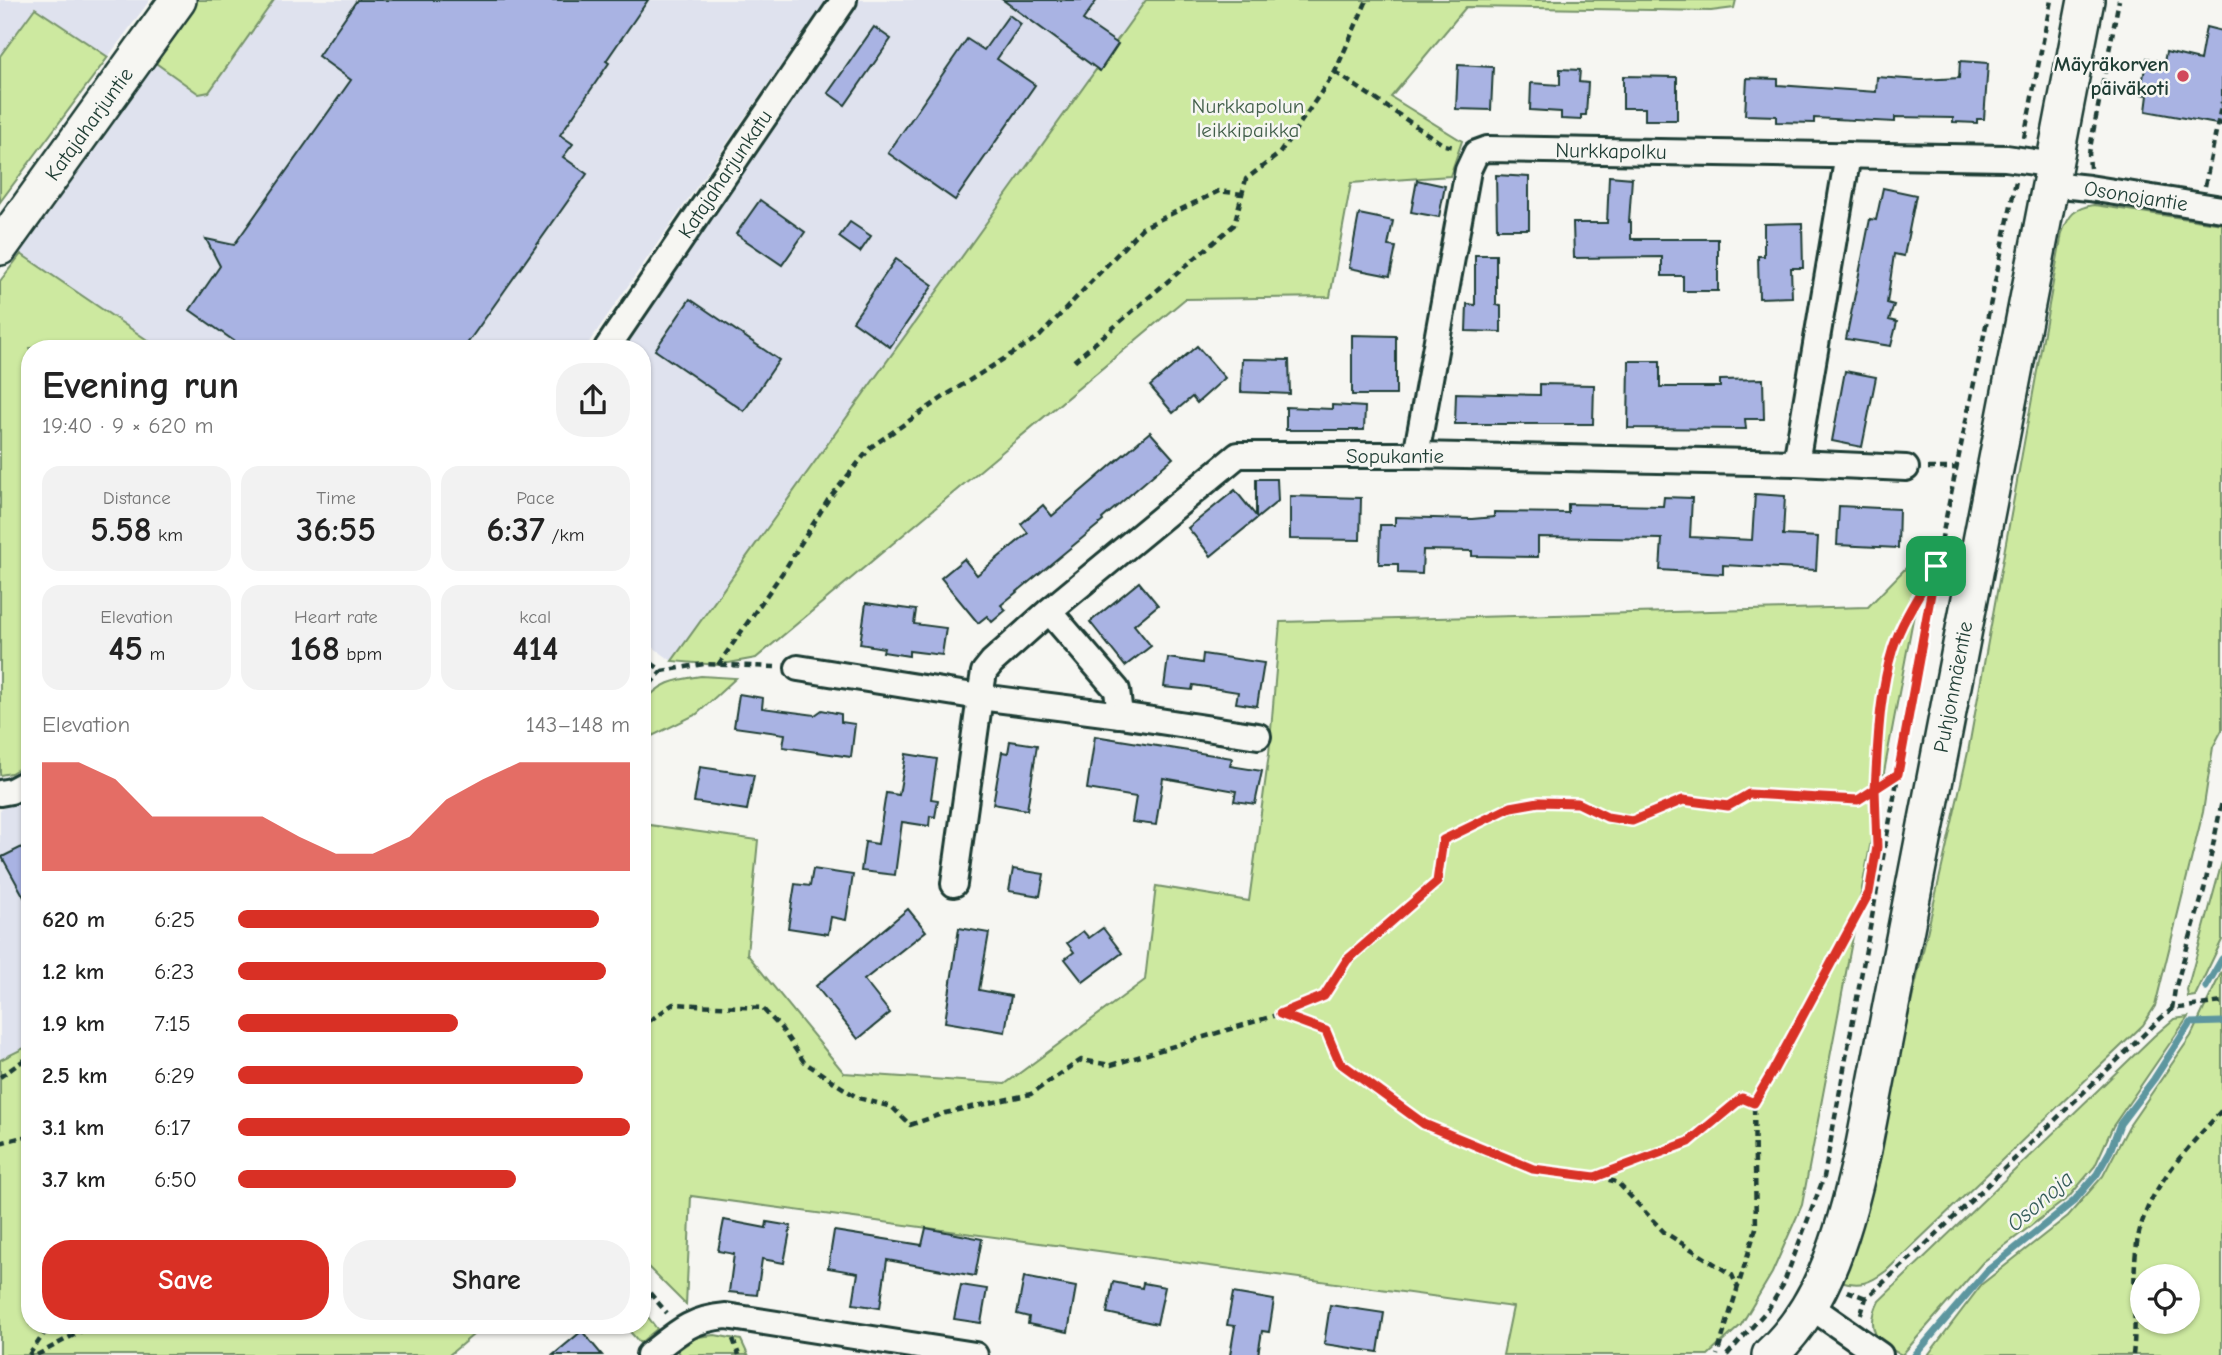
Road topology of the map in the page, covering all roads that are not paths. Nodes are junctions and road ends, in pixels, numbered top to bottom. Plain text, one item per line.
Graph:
1 (178, 0) edge
2 (844, 0) edge
3 (2086, 0) edge
4 (1849, 155) junction
5 (2041, 174) junction
6 (2213, 201) edge
7 (0, 247) edge
8 (612, 340) edge
9 (1416, 455) junction
10 (1796, 463) junction
11 (1906, 468) dead end
12 (1049, 611) junction
13 (797, 668) road end
14 (980, 697) junction
15 (1120, 715) junction
16 (1258, 736) dead end
17 (21, 786) edge
18 (0, 793) edge
19 (954, 884) dead end
20 (1810, 1306) junction
21 (649, 1355) edge
22 (975, 1355) edge
23 (1770, 1355) edge
24 (1880, 1355) edge

1 - 7 street, Katajaharjuntie
2 - 8 street, Katajaharjunkatu
3 - 5 street, Puhjonmäentie
4 - 5 street, Nurkkapolku
4 - 9 street, Nurkkapolku
4 - 10 street
5 - 6 street, Osonojantie
5 - 20 street, Puhjonmäentie
9 - 10 street, Sopukantie
9 - 12 street, Sopukantie
10 - 11 street, Sopukantie
12 - 14 street, Sopukantie
12 - 15 street
13 - 14 street
14 - 15 street
14 - 19 street, Sopukantie
15 - 16 street
17 - 18 street
20 - 23 street, Puhjonmäentie
20 - 24 street
21 - 22 street

